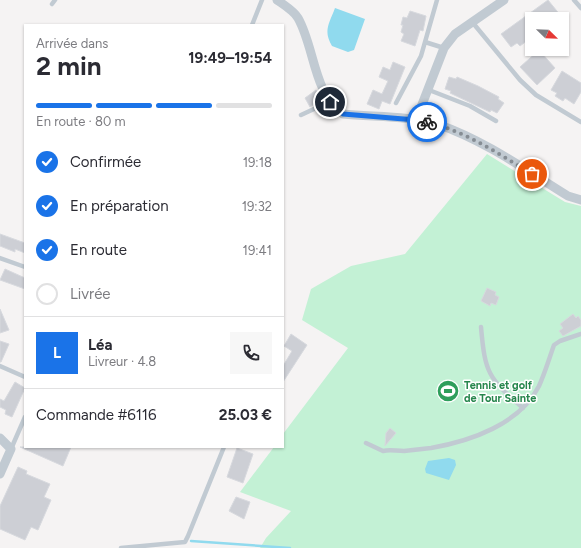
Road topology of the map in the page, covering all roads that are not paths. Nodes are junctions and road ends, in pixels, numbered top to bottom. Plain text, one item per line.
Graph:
1 (262, 0) edge
2 (277, 0) edge
3 (437, 0) edge
4 (504, 0) edge
5 (574, 0) edge
6 (288, 3) edge
7 (581, 8) edge
8 (473, 23) junction
9 (252, 24) edge
10 (425, 42) junction
11 (444, 48) junction
12 (429, 90) junction
13 (330, 102) junction
14 (396, 103) dead end
15 (301, 115) dead end
16 (416, 120) junction
17 (496, 121) dead end
18 (581, 122) edge
19 (581, 200) edge
20 (0, 258) edge
21 (24, 268) edge
22 (481, 327) dead end
23 (581, 334) edge
24 (0, 366) edge
25 (24, 377) edge
26 (523, 408) junction
27 (24, 419) edge
28 (0, 438) edge
29 (366, 443) dead end
30 (224, 448) edge
31 (11, 450) junction
32 (0, 474) edge
33 (121, 548) edge

1 - 9 lane
2 - 6 street
3 - 10 lane
4 - 8 street
5 - 7 lane
6 - 13 street
8 - 11 street
8 - 18 lane
10 - 11 lane
10 - 14 lane
11 - 12 street
12 - 16 street
12 - 17 lane
13 - 15 lane
13 - 16 street
16 - 19 street
20 - 21 lane
22 - 26 lane
23 - 26 lane
24 - 25 lane
26 - 29 lane
27 - 31 lane
28 - 31 street
30 - 33 lane
31 - 32 street

